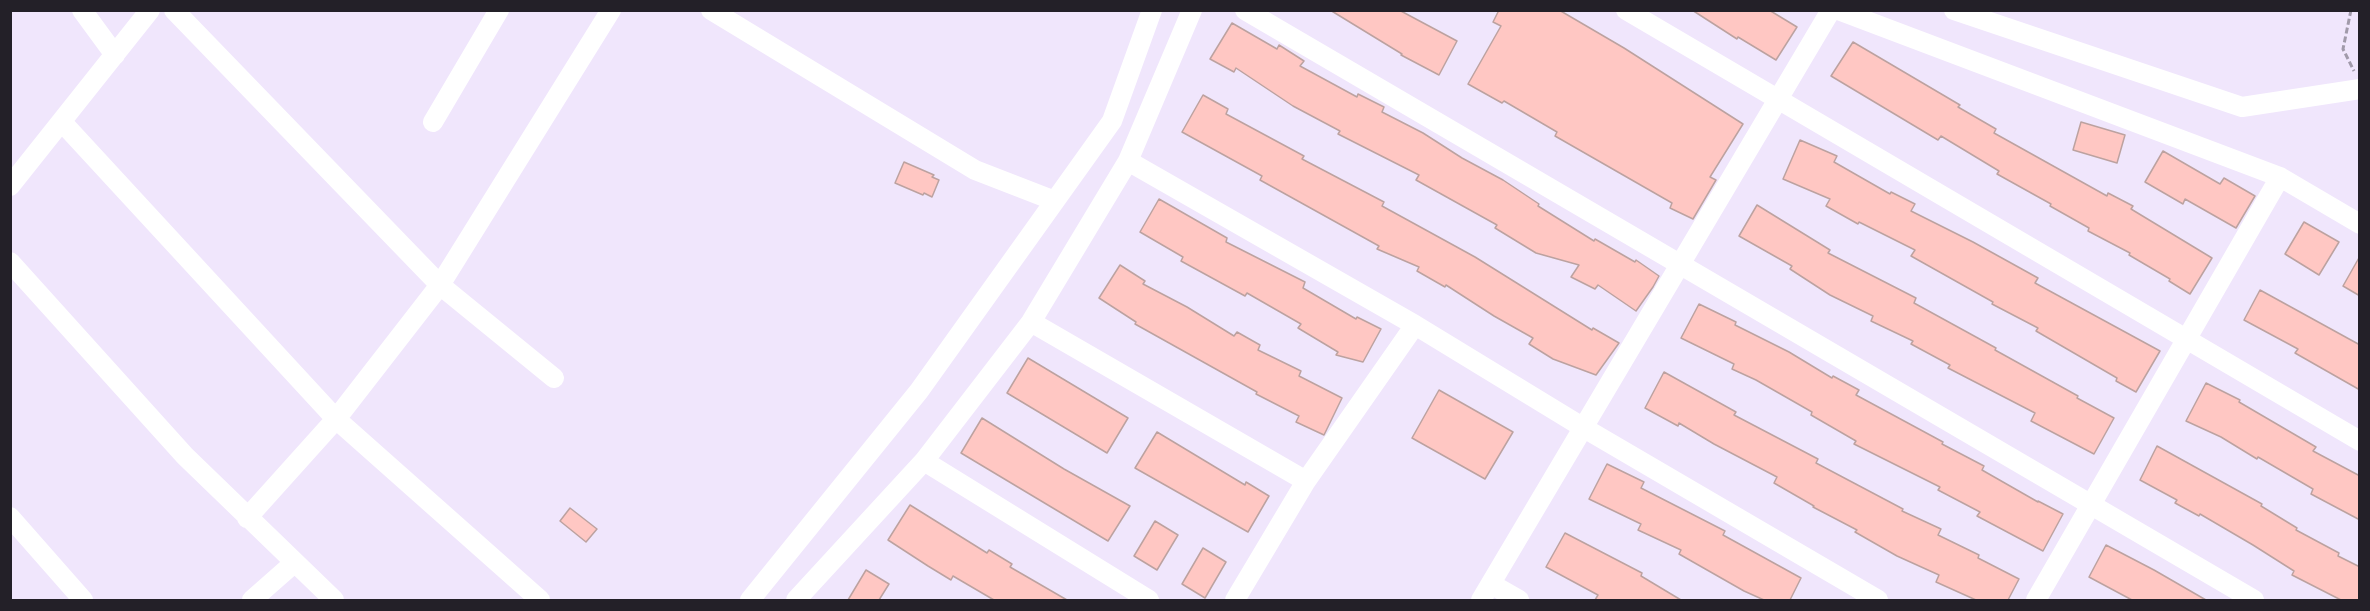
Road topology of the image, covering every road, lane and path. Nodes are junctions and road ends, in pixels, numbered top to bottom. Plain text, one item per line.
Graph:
1 (81, 10) edge
2 (150, 10) edge
3 (174, 10) edge
4 (499, 10) edge
5 (611, 10) edge
6 (711, 10) edge
7 (1152, 10) edge
8 (1192, 10) edge
9 (1245, 10) edge
10 (1626, 10) edge
11 (1831, 10) edge
12 (1838, 10) edge
13 (1954, 10) edge
14 (2352, 10) edge
15 (115, 55) junction
16 (2357, 82) edge
17 (1778, 100) junction
18 (62, 122) junction
19 (433, 122) dead end
20 (1128, 161) junction
21 (2280, 177) junction
22 (12, 180) edge
23 (1055, 201) junction
24 (2360, 224) edge
25 (10, 261) edge
26 (1681, 265) junction
27 (440, 285) junction
28 (1031, 322) junction
29 (1415, 325) junction
30 (2187, 339) junction
31 (554, 378) dead end
32 (336, 419) junction
33 (1584, 428) junction
34 (2360, 441) edge
35 (924, 461) junction
36 (1306, 481) junction
37 (2091, 505) junction
38 (10, 517) edge
39 (247, 518) junction
40 (294, 563) junction
41 (1486, 592) edge
42 (83, 600) edge
43 (252, 600) edge
44 (334, 600) edge
45 (540, 600) edge
46 (750, 600) edge
47 (796, 600) edge
48 (1149, 600) edge
49 (1235, 600) edge
50 (1519, 600) edge
51 (1878, 600) edge
52 (2036, 600) edge
53 (2254, 600) edge

1 - 15 street
2 - 15 street
3 - 27 street
4 - 19 street
5 - 27 street
6 - 23 street
7 - 23 street
8 - 20 street
9 - 26 street
10 - 17 street
11 - 17 street
12 - 21 street
13 - 16 street
14 - 16 path
15 - 18 street
17 - 26 street
17 - 30 street
18 - 22 street
18 - 32 street
20 - 28 street
20 - 29 street
21 - 24 street
21 - 30 street
23 - 46 street
25 - 39 street
26 - 33 street
26 - 37 street
27 - 31 street
27 - 32 street
28 - 35 street
28 - 36 street
29 - 33 street
29 - 36 street
30 - 34 street
30 - 37 street
32 - 39 street
32 - 45 street
33 - 41 street
33 - 51 street
35 - 47 street
35 - 48 street
36 - 49 street
37 - 52 street
37 - 53 street
38 - 42 street
39 - 40 street
40 - 43 street
40 - 44 street
41 - 50 street

